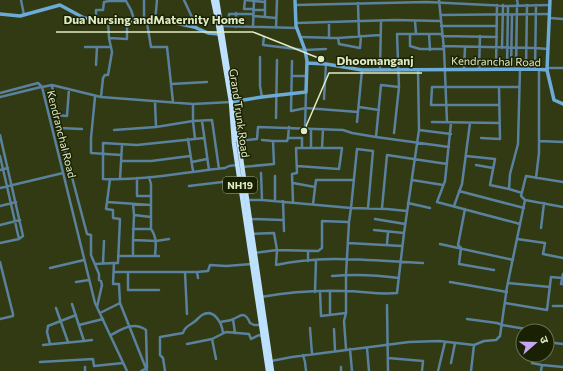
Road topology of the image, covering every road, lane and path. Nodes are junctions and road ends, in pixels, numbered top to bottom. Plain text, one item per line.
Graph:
1 (21, 0) edge
2 (109, 0) edge
3 (126, 0) edge
4 (144, 0) edge
5 (157, 0) edge
6 (184, 0) edge
7 (213, 0) edge
8 (217, 0) edge
9 (245, 0) edge
10 (254, 0) edge
11 (277, 0) edge
12 (295, 0) edge
13 (317, 0) edge
14 (517, 0) edge
15 (550, 0) edge
16 (265, 1) edge
17 (392, 1) edge
18 (419, 1) edge
19 (427, 1) edge
20 (439, 1) edge
21 (449, 1) edge
22 (348, 2) edge
23 (366, 2) edge
24 (318, 4) junction
25 (358, 4) junction
26 (296, 5) junction
27 (497, 5) junction
28 (503, 5) junction
29 (517, 5) junction
30 (527, 5) junction
31 (536, 5) junction
32 (550, 5) junction
33 (508, 6) junction
34 (265, 10) junction
35 (253, 12) junction
36 (0, 13) edge
37 (236, 14) junction
38 (503, 14) junction
39 (527, 14) junction
40 (536, 14) junction
41 (24, 15) junction
42 (441, 15) junction
43 (498, 15) junction
44 (508, 15) junction
45 (512, 15) junction
46 (517, 15) junction
47 (550, 16) junction
48 (265, 17) junction
49 (276, 18) junction
50 (563, 19) edge
51 (96, 20) junction
52 (108, 21) junction
53 (359, 21) junction
54 (381, 21) junction
55 (440, 21) junction
56 (126, 22) junction
57 (135, 22) junction
58 (155, 22) junction
59 (329, 22) junction
60 (415, 22) junction
61 (146, 23) junction
62 (296, 23) junction
63 (222, 26) junction
64 (441, 26) junction
65 (497, 26) junction
66 (228, 27) junction
67 (236, 27) junction
68 (252, 27) junction
69 (197, 28) junction
70 (276, 28) junction
71 (297, 28) junction
72 (219, 34) junction
73 (410, 34) junction
74 (416, 34) junction
75 (429, 34) junction
76 (380, 35) junction
77 (442, 35) junction
78 (360, 36) junction
79 (480, 36) junction
80 (300, 37) junction
81 (497, 37) junction
82 (109, 38) junction
83 (264, 38) dead end
84 (329, 38) junction
85 (338, 38) junction
86 (85, 46) dead end
87 (97, 47) junction
88 (111, 47) junction
89 (465, 47) junction
90 (480, 47) junction
91 (516, 47) junction
92 (444, 48) junction
93 (497, 48) junction
94 (502, 48) junction
95 (507, 48) junction
96 (511, 48) junction
97 (526, 48) junction
98 (535, 48) junction
99 (326, 49) dead end
100 (548, 49) junction
101 (305, 50) junction
102 (430, 50) junction
103 (260, 57) dead end
104 (277, 60) dead end
105 (292, 61) dead end
106 (307, 63) junction
107 (326, 64) junction
108 (96, 65) dead end
109 (563, 68) edge
110 (418, 69) junction
111 (445, 69) junction
112 (464, 69) junction
113 (479, 69) junction
114 (496, 69) junction
115 (509, 69) junction
116 (518, 69) junction
117 (526, 69) junction
118 (537, 69) junction
119 (547, 69) junction
120 (362, 70) junction
121 (380, 70) junction
122 (399, 70) junction
123 (292, 76) junction
124 (307, 76) junction
125 (207, 82) dead end
126 (171, 84) junction
127 (52, 85) junction
128 (42, 87) junction
129 (399, 87) junction
130 (499, 87) junction
131 (519, 87) junction
132 (446, 88) junction
133 (70, 89) junction
134 (306, 92) junction
135 (0, 93) edge
136 (291, 94) junction
137 (277, 96) junction
138 (0, 97) edge
139 (95, 97) junction
140 (101, 97) junction
141 (262, 97) junction
142 (324, 99) dead end
143 (232, 101) junction
144 (155, 102) junction
145 (173, 102) junction
146 (193, 104) junction
147 (563, 104) edge
148 (499, 105) junction
149 (446, 106) junction
150 (306, 108) junction
151 (359, 108) junction
152 (379, 110) junction
153 (358, 112) junction
154 (56, 115) junction
155 (276, 118) dead end
156 (193, 121) junction
157 (202, 121) junction
158 (357, 122) dead end
159 (432, 122) dead end
160 (447, 122) junction
161 (451, 122) junction
162 (470, 123) junction
163 (500, 123) junction
164 (156, 127) junction
165 (289, 127) junction
166 (59, 128) junction
167 (305, 128) junction
168 (82, 129) dead end
169 (311, 129) junction
170 (323, 129) junction
171 (114, 130) dead end
172 (419, 130) junction
173 (394, 133) dead end
174 (450, 134) junction
175 (0, 135) edge
176 (376, 137) junction
177 (204, 138) junction
178 (288, 138) junction
179 (481, 138) dead end
180 (188, 139) junction
181 (195, 139) junction
182 (262, 140) dead end
183 (238, 141) junction
184 (273, 141) junction
185 (538, 141) junction
186 (563, 142) edge
187 (417, 143) junction
188 (122, 145) junction
189 (449, 147) junction
190 (302, 148) junction
191 (311, 148) junction
192 (322, 148) junction
193 (4, 151) junction
194 (0, 152) edge
195 (103, 154) junction
196 (122, 155) junction
197 (0, 156) edge
198 (190, 156) junction
199 (466, 156) junction
200 (207, 159) junction
201 (415, 159) junction
202 (121, 161) junction
203 (192, 162) junction
204 (447, 164) junction
205 (476, 165) dead end
206 (240, 166) junction
207 (297, 166) junction
208 (8, 168) junction
209 (493, 168) junction
210 (219, 169) junction
211 (2, 170) edge
212 (209, 170) junction
213 (193, 171) junction
214 (63, 173) junction
215 (262, 173) dead end
216 (275, 176) dead end
217 (149, 177) junction
218 (137, 178) junction
219 (536, 178) junction
220 (110, 179) junction
221 (120, 180) junction
222 (240, 180) junction
223 (354, 180) junction
224 (412, 180) junction
225 (563, 182) edge
226 (293, 183) junction
227 (12, 185) junction
228 (443, 185) junction
229 (8, 186) junction
230 (189, 186) dead end
231 (0, 188) edge
232 (315, 188) junction
233 (509, 189) junction
234 (459, 191) junction
235 (522, 192) junction
236 (151, 196) junction
237 (246, 200) junction
238 (262, 200) junction
239 (526, 200) junction
240 (275, 201) junction
241 (283, 201) junction
242 (16, 202) junction
243 (107, 202) junction
244 (293, 202) junction
245 (408, 203) junction
246 (544, 203) junction
247 (12, 204) junction
248 (133, 204) junction
249 (150, 204) junction
250 (313, 204) junction
251 (0, 206) edge
252 (454, 206) junction
253 (563, 207) edge
254 (351, 208) junction
255 (368, 208) junction
256 (382, 208) junction
257 (430, 208) dead end
258 (524, 208) junction
259 (465, 209) junction
260 (407, 212) junction
261 (134, 215) junction
262 (150, 217) junction
263 (375, 218) dead end
264 (249, 219) junction
265 (20, 220) junction
266 (283, 220) junction
267 (16, 221) junction
268 (349, 222) junction
269 (405, 224) junction
270 (520, 224) junction
271 (0, 225) edge
272 (541, 228) dead end
273 (133, 229) junction
274 (151, 229) junction
275 (374, 230) dead end
276 (284, 231) dead end
277 (388, 232) junction
278 (404, 233) junction
279 (251, 234) junction
280 (517, 238) junction
281 (19, 239) junction
282 (169, 239) dead end
283 (133, 240) junction
284 (104, 241) dead end
285 (156, 241) junction
286 (0, 243) edge
287 (348, 243) junction
288 (386, 244) junction
289 (440, 244) dead end
290 (402, 246) junction
291 (462, 248) junction
292 (277, 250) junction
293 (308, 251) junction
294 (254, 253) junction
295 (118, 256) junction
296 (133, 256) junction
297 (563, 258) edge
298 (84, 260) junction
299 (316, 260) junction
300 (348, 260) junction
301 (513, 260) junction
302 (308, 261) junction
303 (0, 262) edge
304 (401, 262) junction
305 (103, 263) junction
306 (114, 263) junction
307 (423, 263) dead end
308 (95, 264) junction
309 (252, 264) junction
310 (50, 268) dead end
311 (1, 269) edge
312 (494, 270) dead end
313 (114, 272) junction
314 (128, 272) junction
315 (185, 272) junction
316 (197, 272) junction
317 (563, 274) edge
318 (346, 275) junction
319 (332, 276) dead end
320 (198, 278) dead end
321 (399, 278) junction
322 (562, 278) edge
323 (89, 280) junction
324 (76, 282) dead end
325 (450, 282) dead end
326 (508, 283) junction
327 (563, 284) edge
328 (550, 287) junction
329 (159, 290) dead end
330 (320, 291) junction
331 (330, 291) junction
332 (346, 291) junction
333 (315, 292) junction
334 (507, 292) junction
335 (260, 297) junction
336 (120, 303) junction
337 (505, 303) junction
338 (72, 304) dead end
339 (387, 305) dead end
340 (553, 306) dead end
341 (563, 306) edge
342 (56, 308) dead end
343 (96, 309) junction
344 (100, 313) junction
345 (346, 313) junction
346 (187, 314) dead end
347 (76, 315) junction
348 (330, 315) junction
349 (0, 319) edge
350 (103, 319) junction
351 (233, 319) junction
352 (467, 319) dead end
353 (60, 321) junction
354 (221, 322) junction
355 (79, 325) junction
356 (263, 325) junction
357 (502, 325) junction
358 (128, 326) junction
359 (515, 327) edge
360 (310, 328) dead end
361 (334, 329) dead end
362 (223, 333) junction
363 (235, 333) junction
364 (111, 335) junction
365 (263, 338) junction
366 (212, 339) junction
367 (84, 340) junction
368 (92, 340) dead end
369 (68, 342) junction
370 (445, 342) junction
371 (455, 343) junction
372 (50, 344) junction
373 (187, 344) dead end
374 (388, 344) junction
375 (44, 345) dead end
376 (474, 345) junction
377 (367, 348) junction
378 (350, 349) junction
379 (346, 350) junction
380 (336, 351) junction
381 (312, 354) junction
382 (303, 356) junction
383 (388, 358) junction
384 (216, 359) dead end
385 (270, 361) junction
386 (40, 362) dead end
387 (123, 363) junction
388 (451, 363) dead end
389 (532, 363) dead end
390 (542, 366) junction
391 (563, 367) edge
392 (147, 370) edge
393 (127, 371) edge
394 (141, 371) edge
395 (165, 371) edge
396 (268, 371) edge
397 (272, 371) edge
398 (306, 371) edge
399 (352, 371) edge
400 (369, 371) edge
401 (388, 371) edge
402 (422, 371) edge
403 (438, 371) edge
404 (472, 371) edge
405 (541, 371) edge

1 - 41 street
2 - 3 street
2 - 51 street
3 - 57 street
4 - 61 street
5 - 58 street
6 - 69 street
7 - 72 highway, Grand Trunk Road / NH19
8 - 63 highway, Grand Trunk Road / NH19
9 - 10 street
9 - 35 street
10 - 16 street
10 - 35 street
11 - 49 street
12 - 26 street
13 - 24 street
14 - 29 street
15 - 32 street, Kendranchal Road
16 - 34 street
17 - 18 street
17 - 23 street
18 - 19 street
19 - 20 street
20 - 21 street
20 - 42 street, Kendranchal Road
21 - 27 street
22 - 24 street
22 - 25 street
23 - 25 street
24 - 26 street
25 - 53 street
26 - 62 street
27 - 28 street
27 - 43 street
28 - 33 street
28 - 38 street
29 - 30 street
29 - 33 street
29 - 46 street
30 - 31 street
30 - 39 street
31 - 32 street
31 - 40 street
32 - 47 street, Kendranchal Road
33 - 44 street
34 - 35 street
34 - 48 street
35 - 37 street
35 - 48 street
35 - 68 street
36 - 41 street
37 - 66 street
37 - 67 street
38 - 43 street
38 - 44 street
38 - 94 street
39 - 40 street
39 - 46 street
39 - 97 street
40 - 47 street
40 - 98 street
41 - 51 street
42 - 43 street
42 - 55 street, Kendranchal Road
43 - 65 street
44 - 45 street
44 - 95 street
45 - 46 street
45 - 96 street
46 - 91 street
47 - 50 street
47 - 100 street, Kendranchal Road
48 - 49 street
49 - 70 street
51 - 52 street
52 - 56 street
52 - 82 street
53 - 54 street
53 - 59 street
53 - 78 street
54 - 60 street
54 - 76 street
55 - 60 street
55 - 64 street, Kendranchal Road
56 - 57 street
56 - 82 street
57 - 61 street
58 - 61 street
58 - 69 street
59 - 62 street
59 - 84 street
60 - 74 street
61 - 126 street
62 - 71 street
63 - 66 street
63 - 143 highway, Grand Trunk Road / NH19
64 - 65 street
64 - 77 street, Kendranchal Road
65 - 81 street
66 - 67 street
67 - 68 street
68 - 70 street
69 - 72 street
70 - 71 street
71 - 80 street
72 - 143 highway, Grand Trunk Road / NH19
73 - 74 street
73 - 102 street
73 - 122 street
74 - 75 street
75 - 77 street
75 - 102 street
76 - 78 street
76 - 121 street
77 - 79 street
77 - 92 street, Kendranchal Road
78 - 85 street
78 - 85 street
79 - 81 street
79 - 90 street
80 - 84 street
80 - 101 street
81 - 93 street
82 - 88 street
83 - 101 street
84 - 85 street
86 - 87 street
87 - 88 street
87 - 108 street
88 - 140 street
89 - 90 street
89 - 92 street
89 - 112 street
90 - 93 street
90 - 113 street
91 - 96 street
91 - 97 street
91 - 116 street
92 - 102 street
92 - 111 street, Kendranchal Road
93 - 94 street
93 - 114 street
94 - 95 street
95 - 96 street
95 - 115 street
96 - 115 street
97 - 98 street
97 - 117 street
98 - 100 street
98 - 118 street
99 - 101 street
100 - 119 street, Kendranchal Road
101 - 106 street
103 - 141 street
104 - 137 street
105 - 123 street
106 - 107 street, Kendranchal Road
106 - 124 street
107 - 120 street, Kendranchal Road
107 - 142 street
109 - 119 street
110 - 111 street, Kendranchal Road
110 - 122 street, Kendranchal Road
110 - 172 street
111 - 112 street, Kendranchal Road
111 - 132 street, Kendranchal Road
112 - 113 street, Kendranchal Road
113 - 114 street, Kendranchal Road
114 - 115 street, Kendranchal Road
115 - 116 street, Kendranchal Road
116 - 117 street, Kendranchal Road
116 - 131 street
117 - 118 street, Kendranchal Road
118 - 119 street, Kendranchal Road
118 - 185 street
119 - 147 street, Kendranchal Road
120 - 121 street, Kendranchal Road
120 - 151 street
121 - 122 street, Kendranchal Road
122 - 129 street
123 - 124 street
123 - 136 street
124 - 134 street
125 - 126 street
126 - 145 street
127 - 128 street, Kendranchal Road
127 - 133 street, Kendranchal Road
127 - 154 street
128 - 135 street
128 - 138 street
128 - 214 street, Kendranchal Road
129 - 152 street
129 - 173 street
130 - 131 street
130 - 132 street
130 - 148 street
131 - 233 street
132 - 149 street, Kendranchal Road
132 - 149 street
133 - 139 street, Kendranchal Road
133 - 154 street
134 - 136 street, Kendranchal Road
134 - 150 street
136 - 137 street, Kendranchal Road
136 - 150 street
137 - 141 street, Kendranchal Road
137 - 155 street
139 - 140 street, Kendranchal Road
139 - 195 street
140 - 144 street, Kendranchal Road
141 - 143 street, Kendranchal Road
143 - 146 street, Kendranchal Road
143 - 183 highway, Grand Trunk Road / NH19
143 - 206 highway, Grand Trunk Road / NH19
144 - 145 street, Kendranchal Road
144 - 164 street
145 - 146 street, Kendranchal Road
146 - 156 street
148 - 149 street
148 - 163 street
149 - 160 street, Kendranchal Road
150 - 153 street
150 - 167 street
151 - 152 street
151 - 153 street
152 - 176 street
153 - 158 street
154 - 166 street
156 - 157 street
156 - 164 street
156 - 181 street
157 - 177 street
157 - 210 street
159 - 160 street
160 - 161 street
161 - 162 street
161 - 174 street
162 - 163 street
162 - 199 street
163 - 179 street
164 - 171 street
165 - 167 street
165 - 178 street
165 - 183 street
166 - 168 street
166 - 308 street
167 - 169 street
169 - 170 street
169 - 191 street
170 - 176 street
170 - 192 street
172 - 174 street
172 - 187 street
174 - 189 street
175 - 193 street
176 - 187 street
177 - 181 street
177 - 200 street
178 - 184 street
178 - 190 street
180 - 181 street
180 - 188 street
180 - 198 street
182 - 184 street
183 - 206 highway, Grand Trunk Road / NH19
184 - 206 street
185 - 186 street
185 - 219 street
187 - 189 street
187 - 201 street
188 - 195 street
188 - 196 street
189 - 204 street
190 - 191 street
190 - 207 street
191 - 192 street
192 - 207 street
193 - 194 street
193 - 208 street
195 - 196 street
195 - 220 street
196 - 202 street
197 - 211 street
198 - 202 street
198 - 203 street
199 - 209 street
199 - 234 street
200 - 203 street
200 - 212 street
201 - 204 street
201 - 224 street
201 - 256 street
202 - 221 street
203 - 213 street
204 - 228 street
205 - 209 street
206 - 210 street
206 - 222 highway, Grand Trunk Road / NH19
206 - 237 highway, Grand Trunk Road / NH19
207 - 226 street
208 - 211 street
208 - 227 street
209 - 233 street
210 - 212 street
211 - 229 street
212 - 213 street
213 - 217 street
214 - 227 street
214 - 298 street, Kendranchal Road
215 - 238 street
216 - 240 street
217 - 218 street
217 - 236 street
218 - 221 street
218 - 236 street
219 - 225 street
219 - 235 street
220 - 221 street
220 - 243 street
222 - 230 street
222 - 309 highway, Grand Trunk Road / NH19
223 - 232 street
223 - 254 street
223 - 255 street
224 - 228 street
224 - 245 street
226 - 232 street
226 - 244 street
227 - 229 street
227 - 242 street
228 - 252 street
229 - 231 street
229 - 247 street
232 - 250 street
233 - 235 street
234 - 252 street
234 - 258 street
235 - 239 street
236 - 249 street
237 - 238 street
237 - 264 highway, Grand Trunk Road / NH19
238 - 240 street
239 - 246 street
239 - 258 street
240 - 241 street
241 - 244 street
241 - 266 street
242 - 247 street
242 - 265 street
243 - 248 street
243 - 295 street
244 - 250 street
245 - 257 street
245 - 260 street
246 - 253 street
246 - 272 street
247 - 251 street
247 - 267 street
248 - 249 street
248 - 261 street
249 - 262 street
250 - 254 street
252 - 259 street
254 - 255 street
254 - 268 street
255 - 256 street
256 - 260 street
258 - 270 street
259 - 270 street
259 - 291 street
260 - 269 street
261 - 262 street
261 - 273 street
262 - 274 street
263 - 269 street
264 - 266 street
264 - 279 highway, Grand Trunk Road / NH19
265 - 267 street
265 - 281 street
266 - 276 street
267 - 271 street
267 - 281 street
268 - 287 street
268 - 293 street
269 - 278 street
270 - 280 street
273 - 274 street
273 - 283 street
274 - 285 street
275 - 277 street
277 - 278 street
277 - 288 street
278 - 290 street
279 - 292 street
279 - 294 highway, Grand Trunk Road / NH19
280 - 297 street
280 - 301 street
281 - 286 street
282 - 285 street
283 - 285 street
283 - 296 street
284 - 305 street
285 - 296 street
287 - 288 street
287 - 300 street
288 - 290 street
289 - 291 street
290 - 304 street
291 - 301 street
291 - 312 street
292 - 293 street
292 - 294 street
292 - 302 street
293 - 302 street
294 - 335 highway, Grand Trunk Road / NH19
295 - 296 street
295 - 306 street
298 - 310 street
298 - 323 street, Kendranchal Road
299 - 300 street
299 - 302 street
299 - 333 street
300 - 304 street
300 - 318 street
301 - 326 street
303 - 311 street
304 - 307 street
304 - 321 street
305 - 306 street
305 - 308 street
306 - 313 street
308 - 343 street
309 - 316 street
309 - 356 highway, Grand Trunk Road / NH19
311 - 349 street
313 - 314 street
313 - 336 street
314 - 315 street
314 - 329 street
315 - 316 street
315 - 346 street
316 - 320 street
317 - 322 street
318 - 319 street
318 - 321 street
318 - 332 street
321 - 332 street
322 - 327 street
322 - 328 street
323 - 324 street
323 - 343 street, Kendranchal Road
325 - 334 street
326 - 328 street
326 - 334 street
328 - 337 street
330 - 331 street
330 - 333 street
330 - 348 street
331 - 332 street
331 - 348 street
332 - 345 street
333 - 335 street
334 - 337 street
335 - 356 highway, Grand Trunk Road / NH19
336 - 344 street
336 - 358 street
337 - 357 street
338 - 347 street
339 - 374 street
340 - 341 street
342 - 353 street
343 - 344 street
344 - 350 street
345 - 348 street
345 - 379 street
347 - 353 street
347 - 355 street
350 - 355 street
350 - 364 street
351 - 354 street
351 - 356 street
351 - 363 street
352 - 357 street
353 - 369 street
353 - 372 street
354 - 362 street
354 - 395 street
355 - 367 street
356 - 365 highway, Grand Trunk Road / NH19
356 - 385 highway, Grand Trunk Road / NH19
357 - 359 street
357 - 376 street
358 - 364 street
358 - 392 street
358 - 392 street
360 - 381 street
361 - 380 street
362 - 363 street
362 - 366 street
363 - 365 street
364 - 387 street
365 - 396 highway, Grand Trunk Road / NH19
366 - 373 street
366 - 384 street
367 - 368 street
367 - 369 street
369 - 372 street
370 - 371 street
370 - 374 street
370 - 403 street
371 - 376 street
371 - 388 street
372 - 375 street
374 - 377 street
374 - 383 street
376 - 404 street
377 - 378 street
377 - 400 street
378 - 379 street
378 - 399 street
379 - 380 street
380 - 381 street
381 - 382 street
382 - 385 street
382 - 398 street
383 - 401 street
383 - 402 street
385 - 397 highway, Grand Trunk Road / NH19
386 - 387 street
387 - 393 street
389 - 390 street
390 - 391 street
390 - 405 street
392 - 394 street

